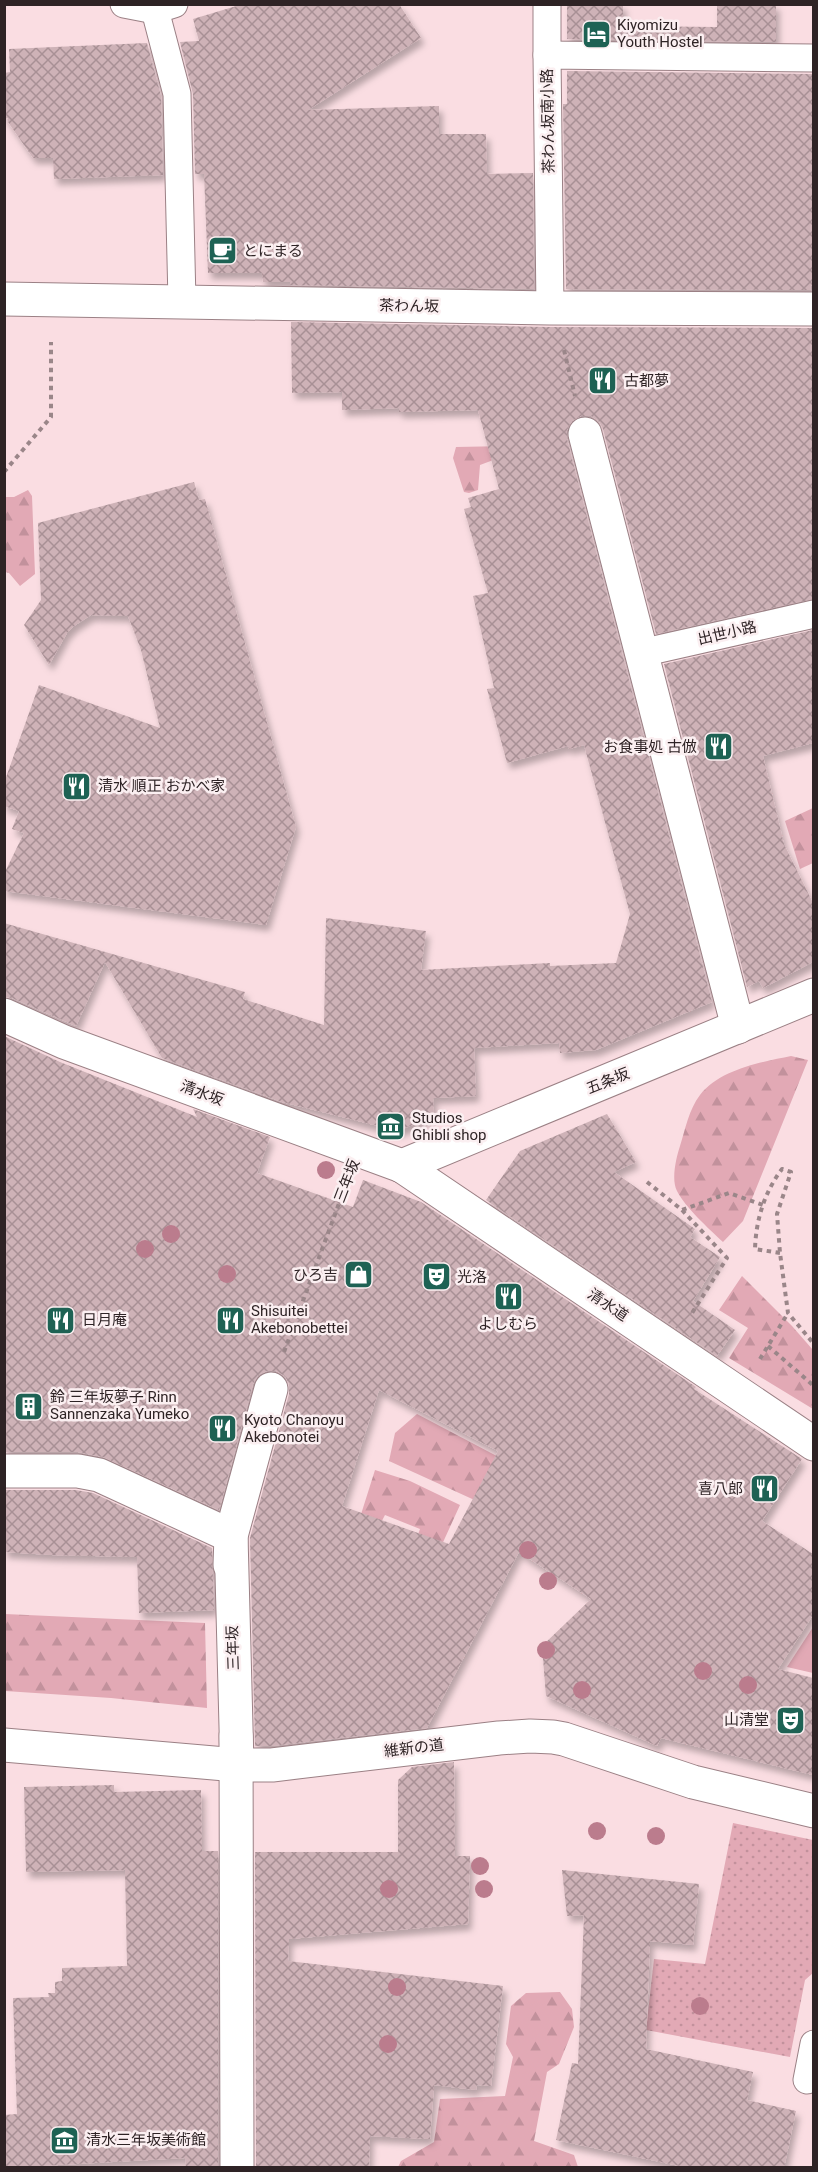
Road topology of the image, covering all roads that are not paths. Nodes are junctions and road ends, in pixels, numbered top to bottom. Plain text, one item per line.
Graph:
1 (124, 4) edge
2 (547, 4) edge
3 (165, 7) edge
4 (547, 55) junction
5 (813, 58) edge
6 (4, 299) edge
7 (182, 301) junction
8 (550, 309) junction
9 (813, 309) edge
10 (585, 434) road end
11 (813, 614) edge
12 (641, 653) junction
13 (813, 996) edge
14 (4, 1015) edge
15 (738, 1027) junction
16 (402, 1166) junction
17 (271, 1389) road end
18 (813, 1444) edge
19 (4, 1471) edge
20 (231, 1536) junction
21 (4, 1745) edge
22 (237, 1766) junction
23 (813, 1811) edge
24 (813, 2044) edge
25 (807, 2080) dead end
26 (237, 2168) edge

1 - 3 lane
2 - 4 lane
3 - 7 lane
4 - 5 lane, 茶わん坂南小路
4 - 8 lane, 茶わん坂南小路
6 - 7 street, 茶わん坂
7 - 8 street, 茶わん坂
8 - 9 street, 茶わん坂
10 - 12 street
11 - 12 lane, 出世小路
12 - 15 street
13 - 15 street, 五条坂
14 - 16 street, 清水坂
15 - 16 street, 五条坂
16 - 18 street, 清水道
17 - 20 street
19 - 20 street
20 - 22 street
21 - 22 street, 維新の道
22 - 23 street, 維新の道
22 - 26 street
24 - 25 lane

